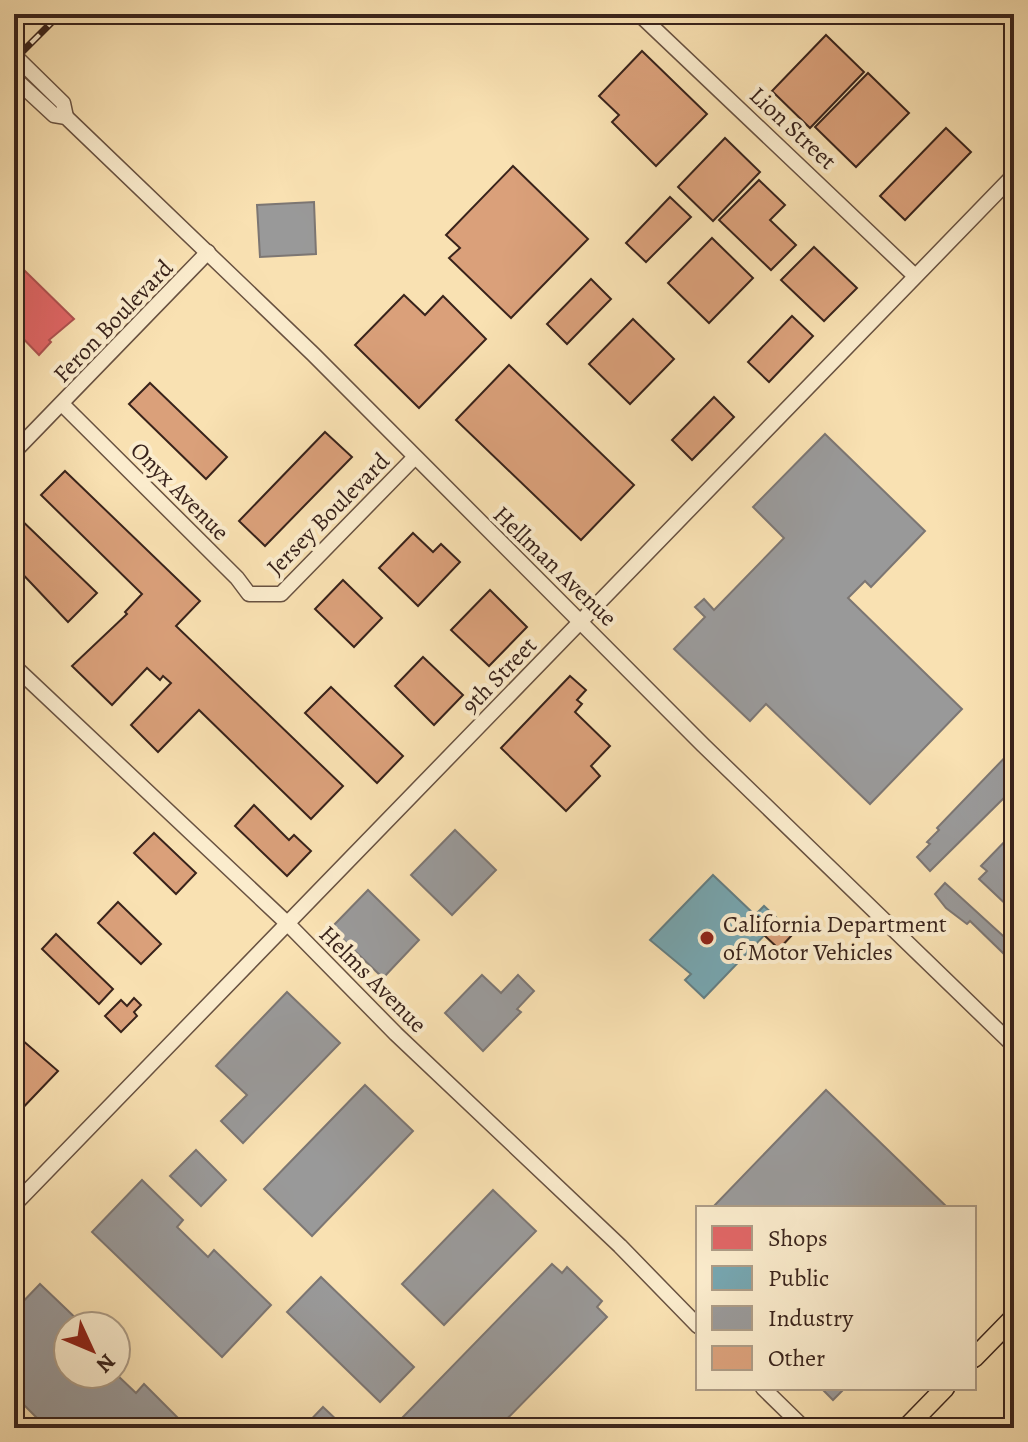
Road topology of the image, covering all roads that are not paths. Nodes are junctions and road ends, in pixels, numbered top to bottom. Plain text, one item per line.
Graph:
1 (639, 14) edge
2 (14, 55) edge
3 (14, 78) edge
4 (66, 117) junction
5 (1014, 175) edge
6 (208, 252) junction
7 (915, 276) junction
8 (63, 405) junction
9 (14, 452) edge
10 (414, 458) junction
11 (271, 597) joint
12 (582, 622) junction
13 (14, 666) edge
14 (289, 925) junction
15 (1014, 1046) edge
16 (14, 1205) edge
17 (1014, 1317) edge
18 (696, 1324) edge
19 (976, 1356) edge
20 (765, 1390) edge
21 (943, 1390) edge
22 (804, 1428) edge
23 (906, 1428) edge

1 - 7 street, Lion Street
2 - 4 street, Hellman Avenue
3 - 4 street, Hellman Avenue
4 - 6 street, Hellman Avenue
5 - 7 street, 9th Street
6 - 8 street, Feron Boulevard
6 - 10 street, Hellman Avenue
7 - 12 street, 9th Street
8 - 9 street, Feron Boulevard
8 - 11 street, Onyx Avenue
10 - 11 street, Jersey Boulevard
10 - 12 street, Hellman Avenue
12 - 14 street, 9th Street
12 - 15 street, Hellman Avenue
13 - 14 street, Helms Avenue
14 - 16 street, 9th Street
14 - 18 street, Helms Avenue
17 - 19 main road
20 - 22 street
21 - 23 main road

